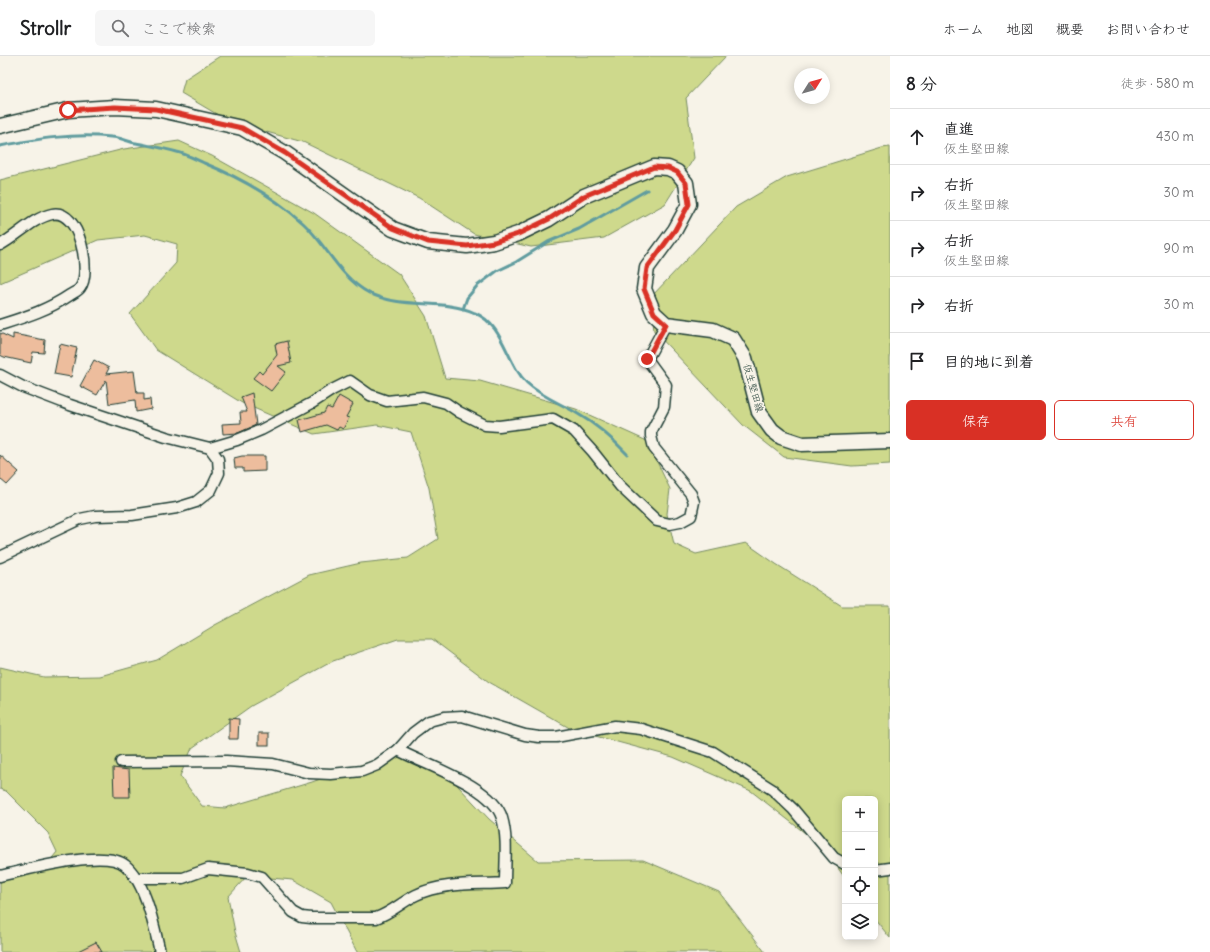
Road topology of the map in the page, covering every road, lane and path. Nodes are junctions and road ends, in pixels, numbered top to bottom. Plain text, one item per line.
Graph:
1 (0, 126) edge
2 (0, 245) edge
3 (666, 324) junction
4 (0, 325) edge
5 (0, 375) edge
6 (890, 441) edge
7 (210, 448) junction
8 (0, 557) edge
9 (398, 750) junction
10 (121, 762) dead end
11 (842, 862) edge
12 (890, 868) edge
13 (878, 870) edge
14 (0, 876) edge
15 (135, 878) junction
16 (160, 952) edge

1 - 3 main road
2 - 4 street
3 - 6 main road, 仮生堅田線
3 - 7 street
5 - 7 street
7 - 8 street
9 - 10 street
9 - 11 street
9 - 15 street
12 - 13 street
14 - 15 street
15 - 16 street

